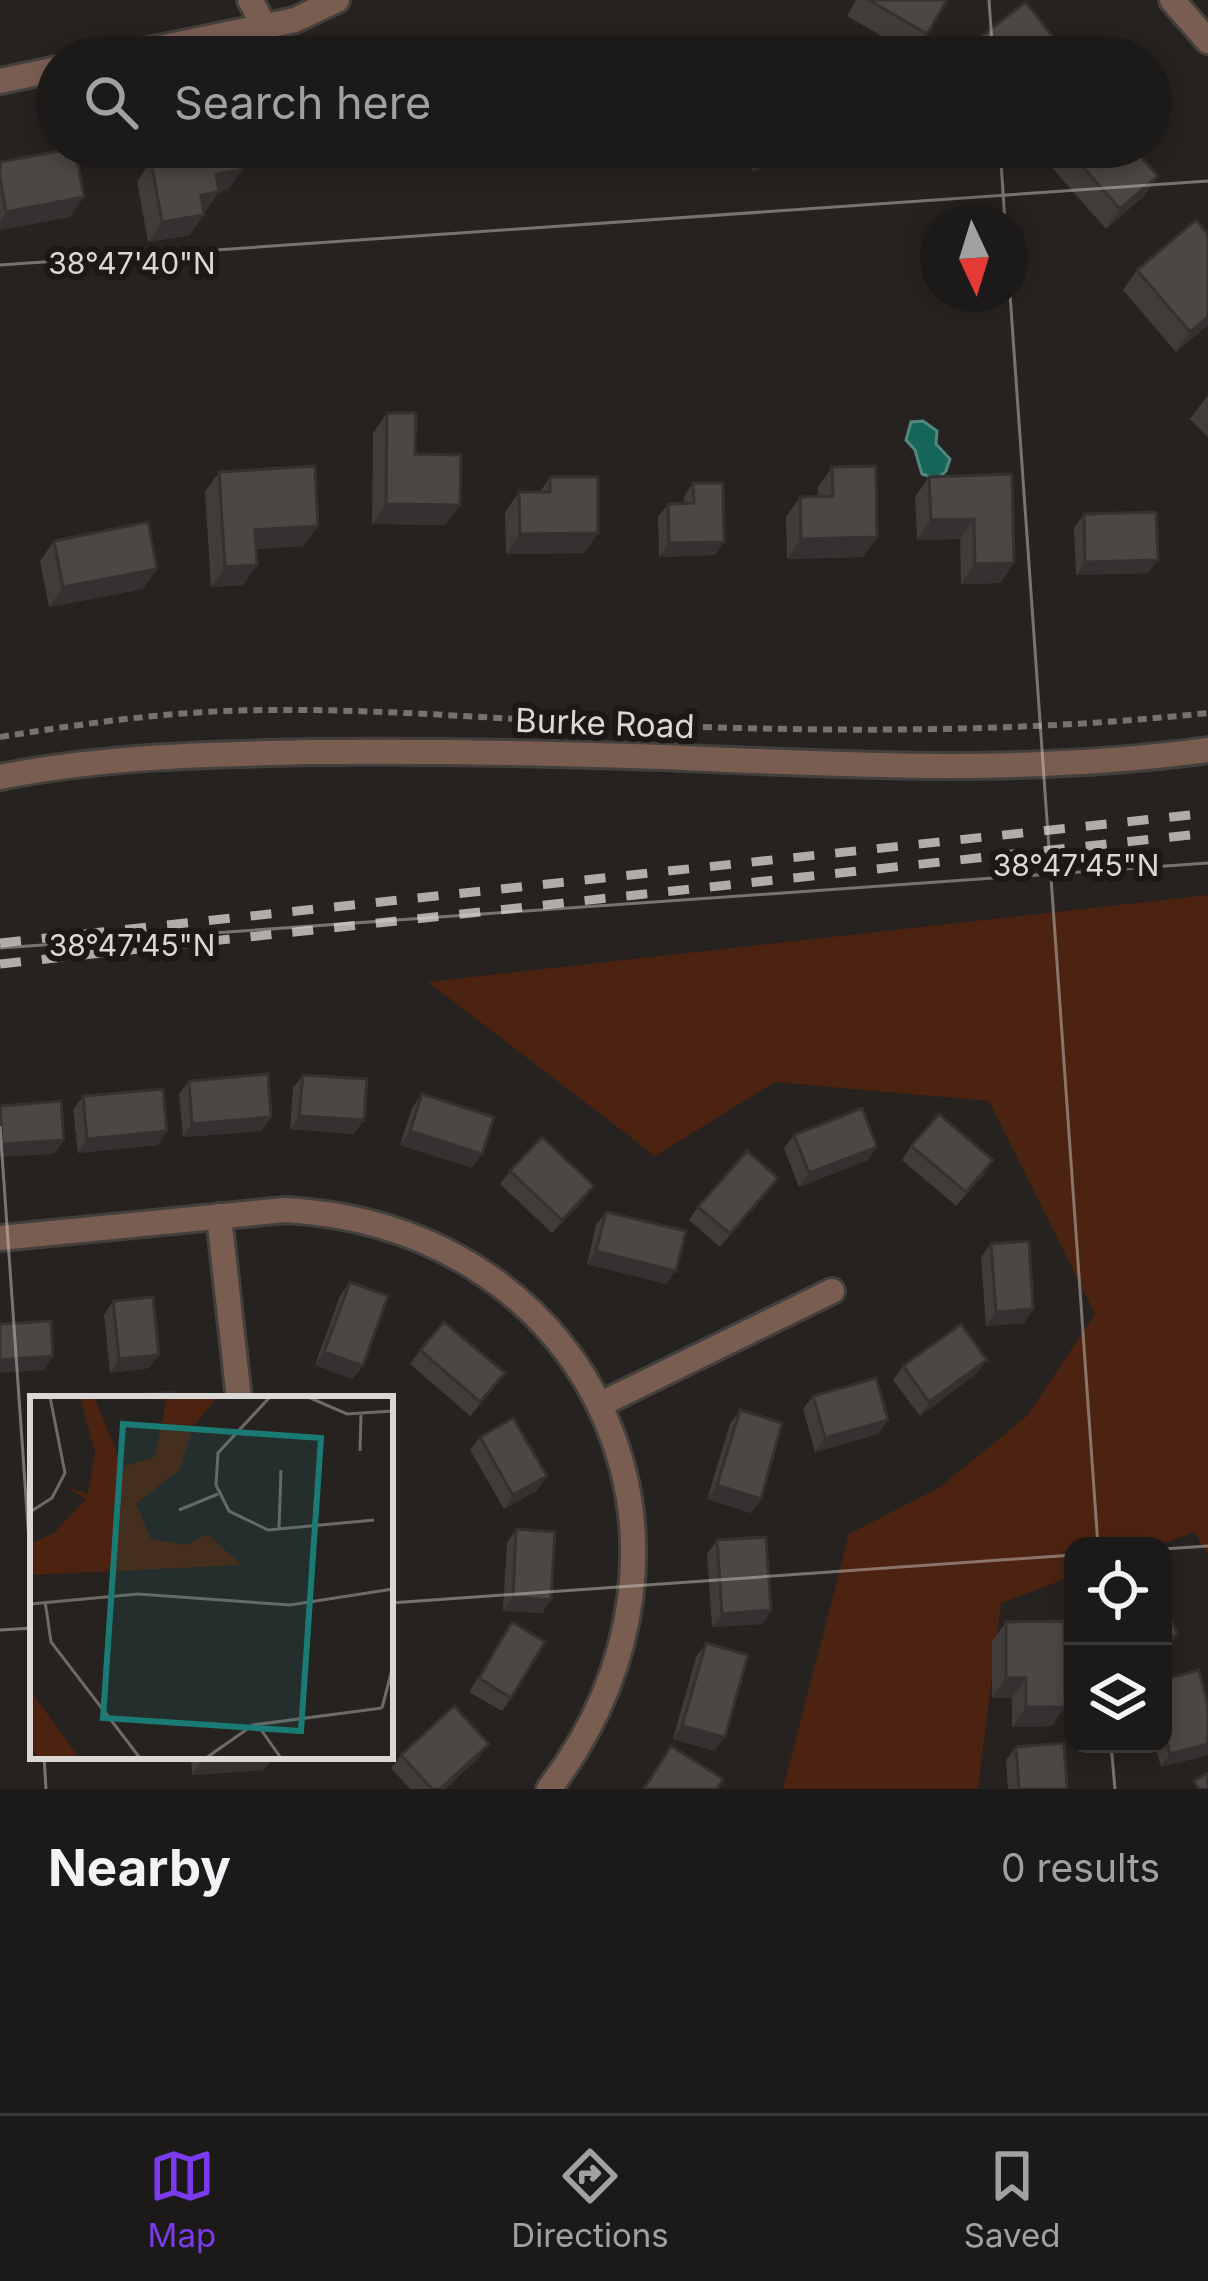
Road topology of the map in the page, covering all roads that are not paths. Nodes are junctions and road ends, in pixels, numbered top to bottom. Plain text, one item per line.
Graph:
1 (250, 0) edge
2 (337, 0) edge
3 (1172, 0) edge
4 (266, 27) junction
5 (221, 36) edge
6 (1208, 41) edge
7 (36, 73) edge
8 (0, 81) edge
9 (1208, 750) edge
10 (0, 777) edge
11 (219, 1216) junction
12 (0, 1238) edge
13 (832, 1291) dead end
14 (239, 1396) edge
15 (601, 1404) junction
16 (549, 1789) edge

1 - 4 street
2 - 4 street
3 - 6 street
4 - 5 street
7 - 8 street
9 - 10 street, Burke Road
11 - 12 street
11 - 14 street
11 - 15 street
13 - 15 street
15 - 16 street

